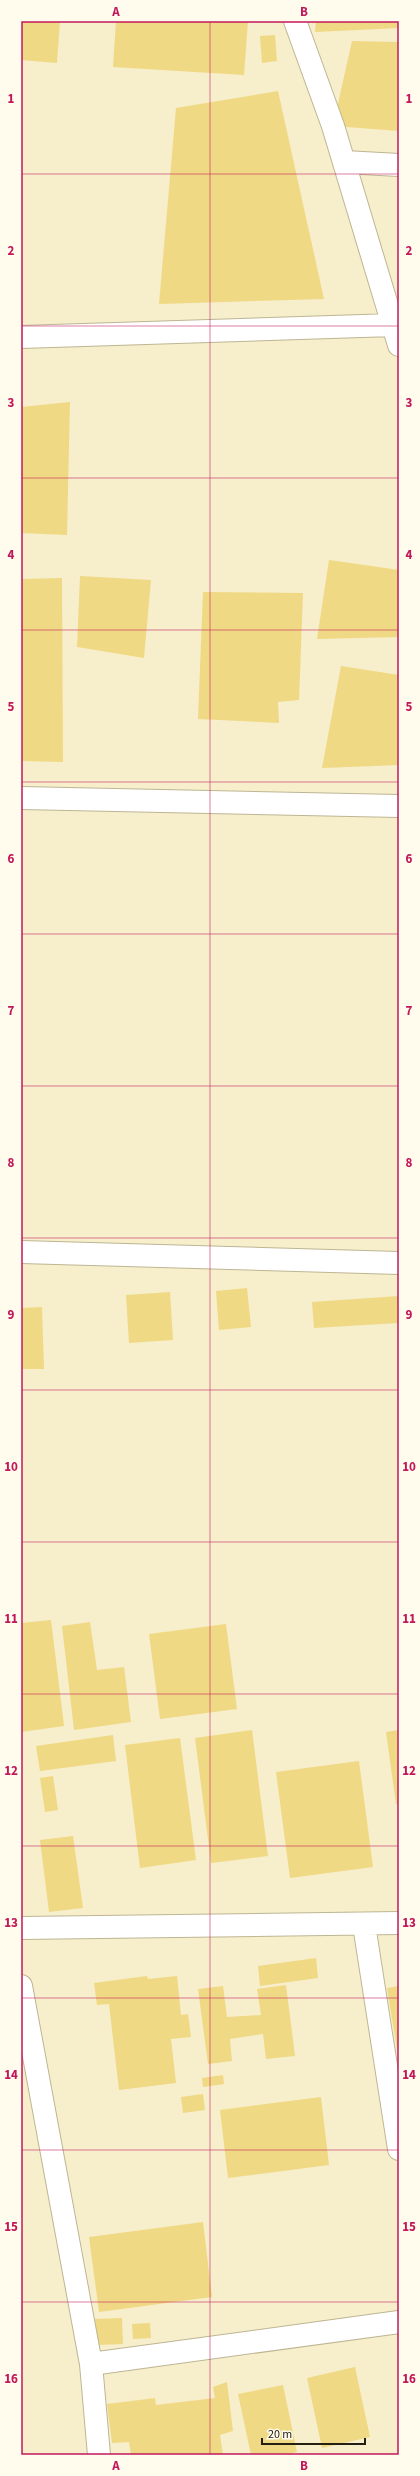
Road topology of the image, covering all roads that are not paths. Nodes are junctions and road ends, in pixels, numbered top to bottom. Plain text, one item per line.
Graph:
1 (295, 21) edge
2 (344, 162) junction
3 (399, 165) edge
4 (396, 335) edge
5 (21, 337) edge
6 (21, 798) edge
7 (399, 806) edge
8 (21, 1252) edge
9 (399, 1263) edge
10 (399, 1924) edge
11 (364, 1925) junction
12 (21, 1928) edge
13 (21, 1986) edge
14 (399, 2148) edge
15 (399, 2322) edge
16 (91, 2364) junction
17 (99, 2455) edge

1 - 2 street
2 - 3 street
2 - 4 street
4 - 5 street
6 - 7 street
8 - 9 street
10 - 11 street
11 - 12 street
11 - 14 street
13 - 16 street
15 - 16 street
16 - 17 street

